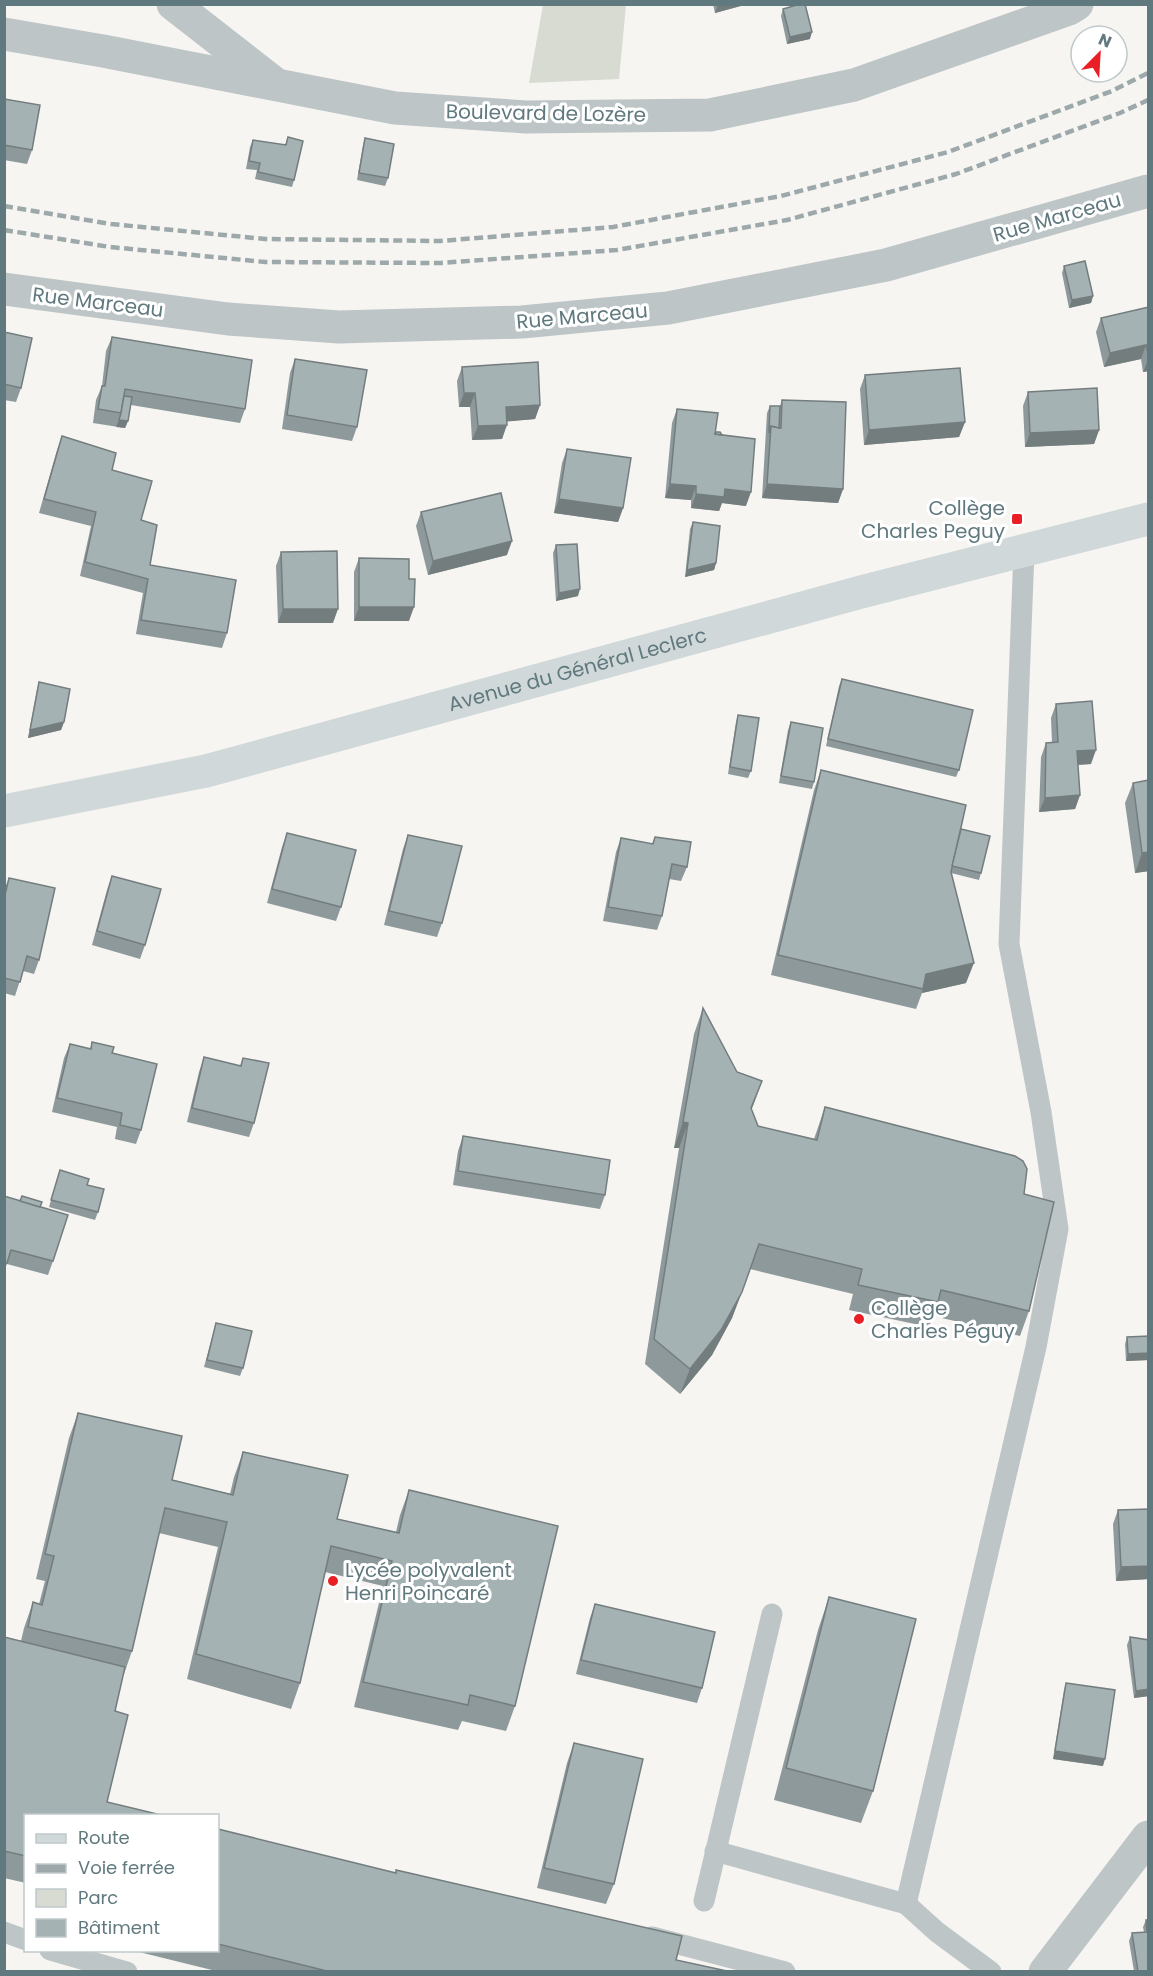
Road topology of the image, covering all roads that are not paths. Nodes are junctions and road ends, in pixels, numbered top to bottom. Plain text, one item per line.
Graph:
1 (173, 4) edge
2 (1077, 4) edge
3 (4, 34) edge
4 (277, 85) junction
5 (1149, 192) edge
6 (4, 289) edge
7 (1149, 519) edge
8 (1024, 550) junction
9 (4, 811) edge
10 (772, 1614) dead end
11 (1149, 1837) edge
12 (715, 1851) junction
13 (704, 1901) dead end
14 (906, 1904) junction
15 (4, 1932) edge
16 (635, 1933) edge
17 (24, 1939) edge
18 (57, 1952) edge
19 (127, 1971) edge
20 (785, 1971) edge
21 (991, 1971) edge
22 (1045, 1971) edge

1 - 4 street
2 - 4 street, Boulevard de Lozère
3 - 4 street, Boulevard de Lozère
5 - 6 street, Rue Marceau
7 - 8 main road, Avenue du Général Leclerc
8 - 9 main road, Avenue du Général Leclerc
8 - 14 lane
10 - 12 lane
11 - 22 street
12 - 13 lane
12 - 14 lane
14 - 21 lane
15 - 17 lane
16 - 20 lane
18 - 19 lane

